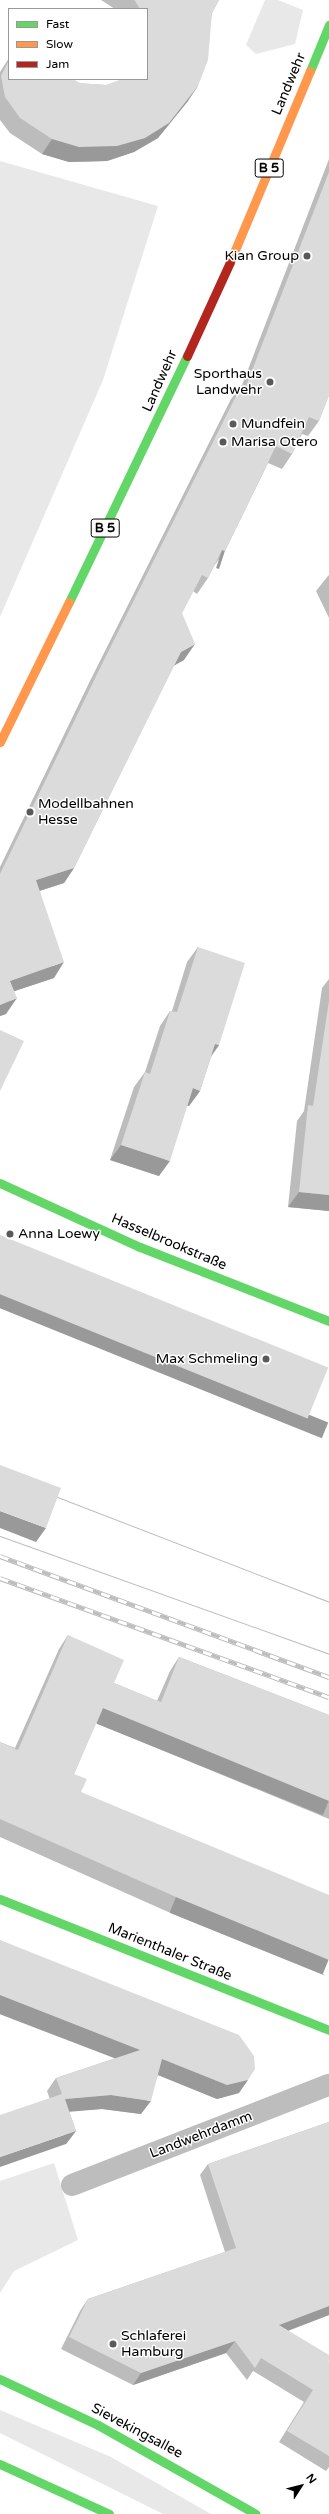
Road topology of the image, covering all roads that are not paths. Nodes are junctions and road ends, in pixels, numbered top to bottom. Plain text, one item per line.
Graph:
1 (329, 24) edge
2 (0, 742) edge
3 (0, 1183) edge
4 (329, 1321) edge
5 (0, 1899) edge
6 (329, 2030) edge
7 (329, 2085) edge
8 (72, 2185) dead end
9 (0, 2379) edge
10 (0, 2464) edge
11 (109, 2514) edge
12 (256, 2514) edge

1 - 2 main road, Landwehr / B 5
3 - 4 main road, Hasselbrookstraße
5 - 6 main road, Marienthaler Straße
7 - 8 street, Landwehrdamm
9 - 12 main road, Sievekingsallee
10 - 11 main road

